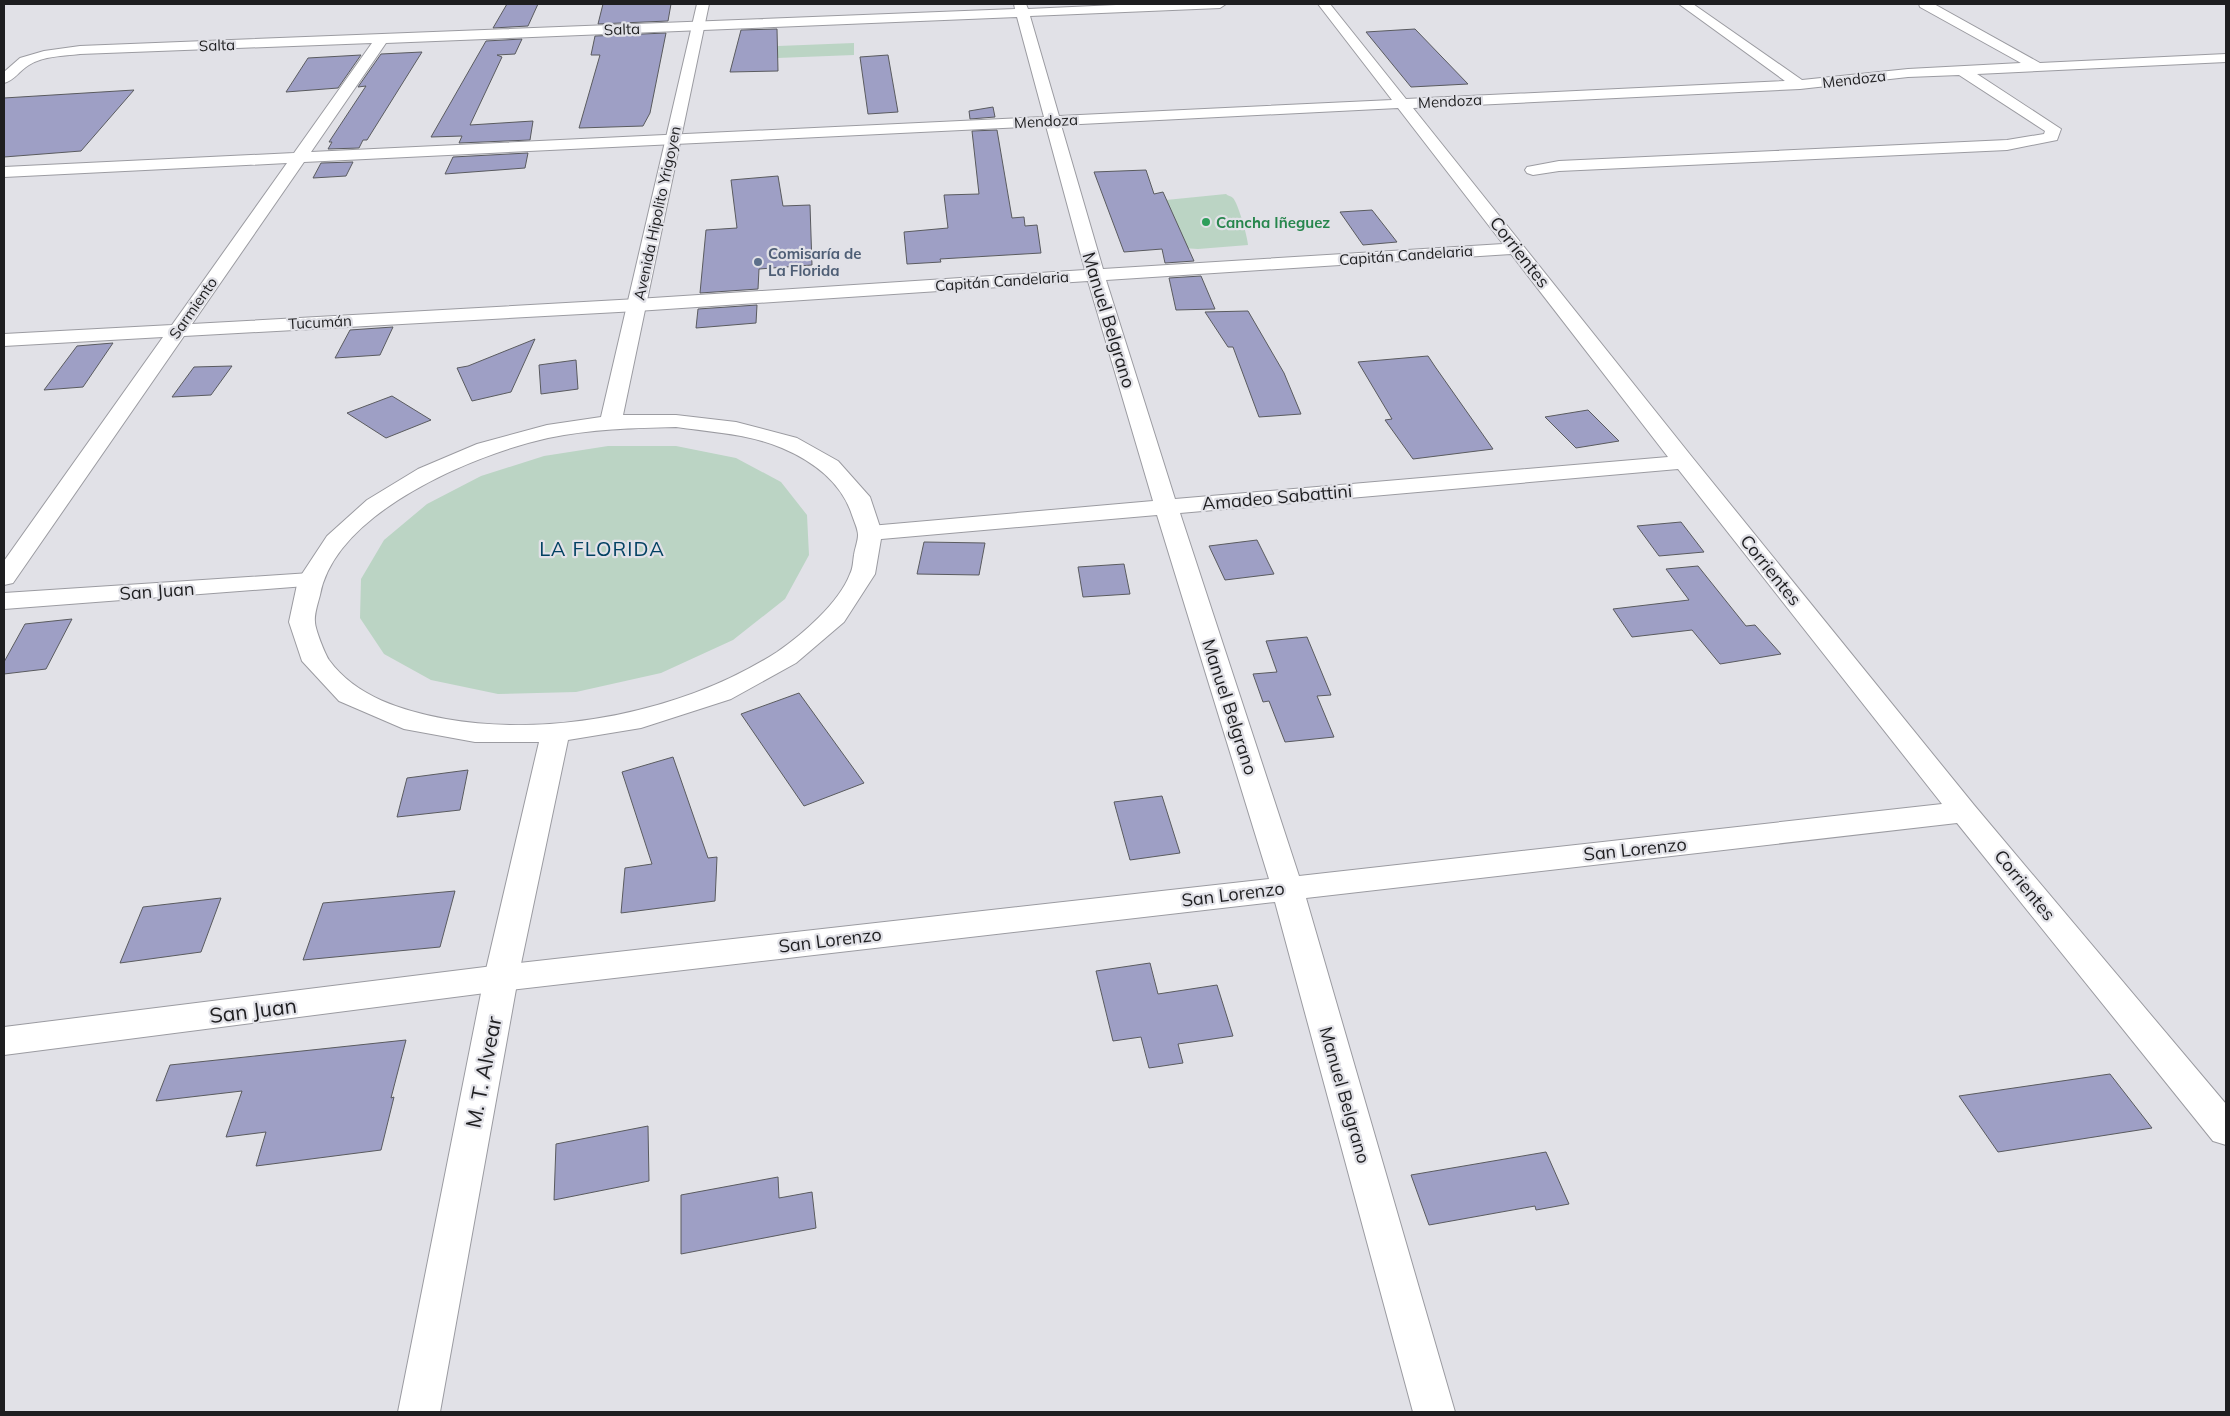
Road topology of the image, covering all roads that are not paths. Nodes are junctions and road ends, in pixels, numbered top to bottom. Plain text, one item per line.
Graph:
1 (703, 4) edge
2 (1220, 4) edge
3 (1324, 4) edge
4 (1685, 4) edge
5 (1925, 4) edge
6 (1021, 8) edge
7 (698, 26) junction
8 (382, 39) junction
9 (2226, 58) edge
10 (2038, 67) junction
11 (1961, 70) junction
12 (4, 78) edge
13 (1800, 85) junction
14 (1401, 103) junction
15 (1052, 121) junction
16 (673, 138) junction
17 (298, 158) junction
18 (1533, 170) dead end
19 (4, 172) edge
20 (1518, 248) junction
21 (1095, 275) junction
22 (637, 305) junction
23 (178, 329) junction
24 (4, 340) edge
25 (611, 422) junction
26 (1684, 462) junction
27 (1166, 507) junction
28 (870, 533) junction
29 (4, 578) edge
30 (310, 580) junction
31 (4, 601) edge
32 (555, 733) junction
33 (1964, 812) junction
34 (1287, 888) junction
35 (501, 978) junction
36 (4, 1041) edge
37 (2226, 1130) edge
38 (418, 1412) edge
39 (1434, 1412) edge

1 - 7 street, Avenida Hipolito Yrigoyen
2 - 6 street, Salta
3 - 14 street, Corrientes
4 - 13 street
5 - 10 street
6 - 7 street, Salta
6 - 15 street, Manuel Belgrano
7 - 8 street, Salta
7 - 16 street, Avenida Hipolito Yrigoyen
8 - 12 street, Salta
8 - 17 street, Sarmiento
9 - 10 street, Mendoza
10 - 11 street, Mendoza
11 - 13 street, Mendoza
11 - 18 street
13 - 14 street, Mendoza
14 - 15 street, Mendoza
14 - 20 street, Corrientes
15 - 16 street, Mendoza
15 - 21 street, Manuel Belgrano
16 - 17 street, Mendoza
16 - 22 street, Avenida Hipolito Yrigoyen
17 - 19 street, Mendoza
17 - 23 street, Sarmiento
20 - 21 street, Capitán Candelaria
20 - 26 street, Corrientes
21 - 22 street, Capitán Candelaria
21 - 27 street, Manuel Belgrano
22 - 23 street, Tucumán
22 - 25 street, Avenida Hipolito Yrigoyen
23 - 24 street, Tucumán
23 - 29 street, Sarmiento
25 - 28 street
25 - 30 street
26 - 27 street, Amadeo Sabattini
26 - 33 street, Corrientes
27 - 28 street, Amadeo Sabattini
27 - 34 street, Manuel Belgrano
28 - 32 street
30 - 31 street, San Juan
30 - 32 street
32 - 35 street, M. T. Alvear
33 - 34 street, San Lorenzo
33 - 37 street, Corrientes
34 - 35 street, San Lorenzo
34 - 39 street, Manuel Belgrano
35 - 36 street, San Juan
35 - 38 street, M. T. Alvear

